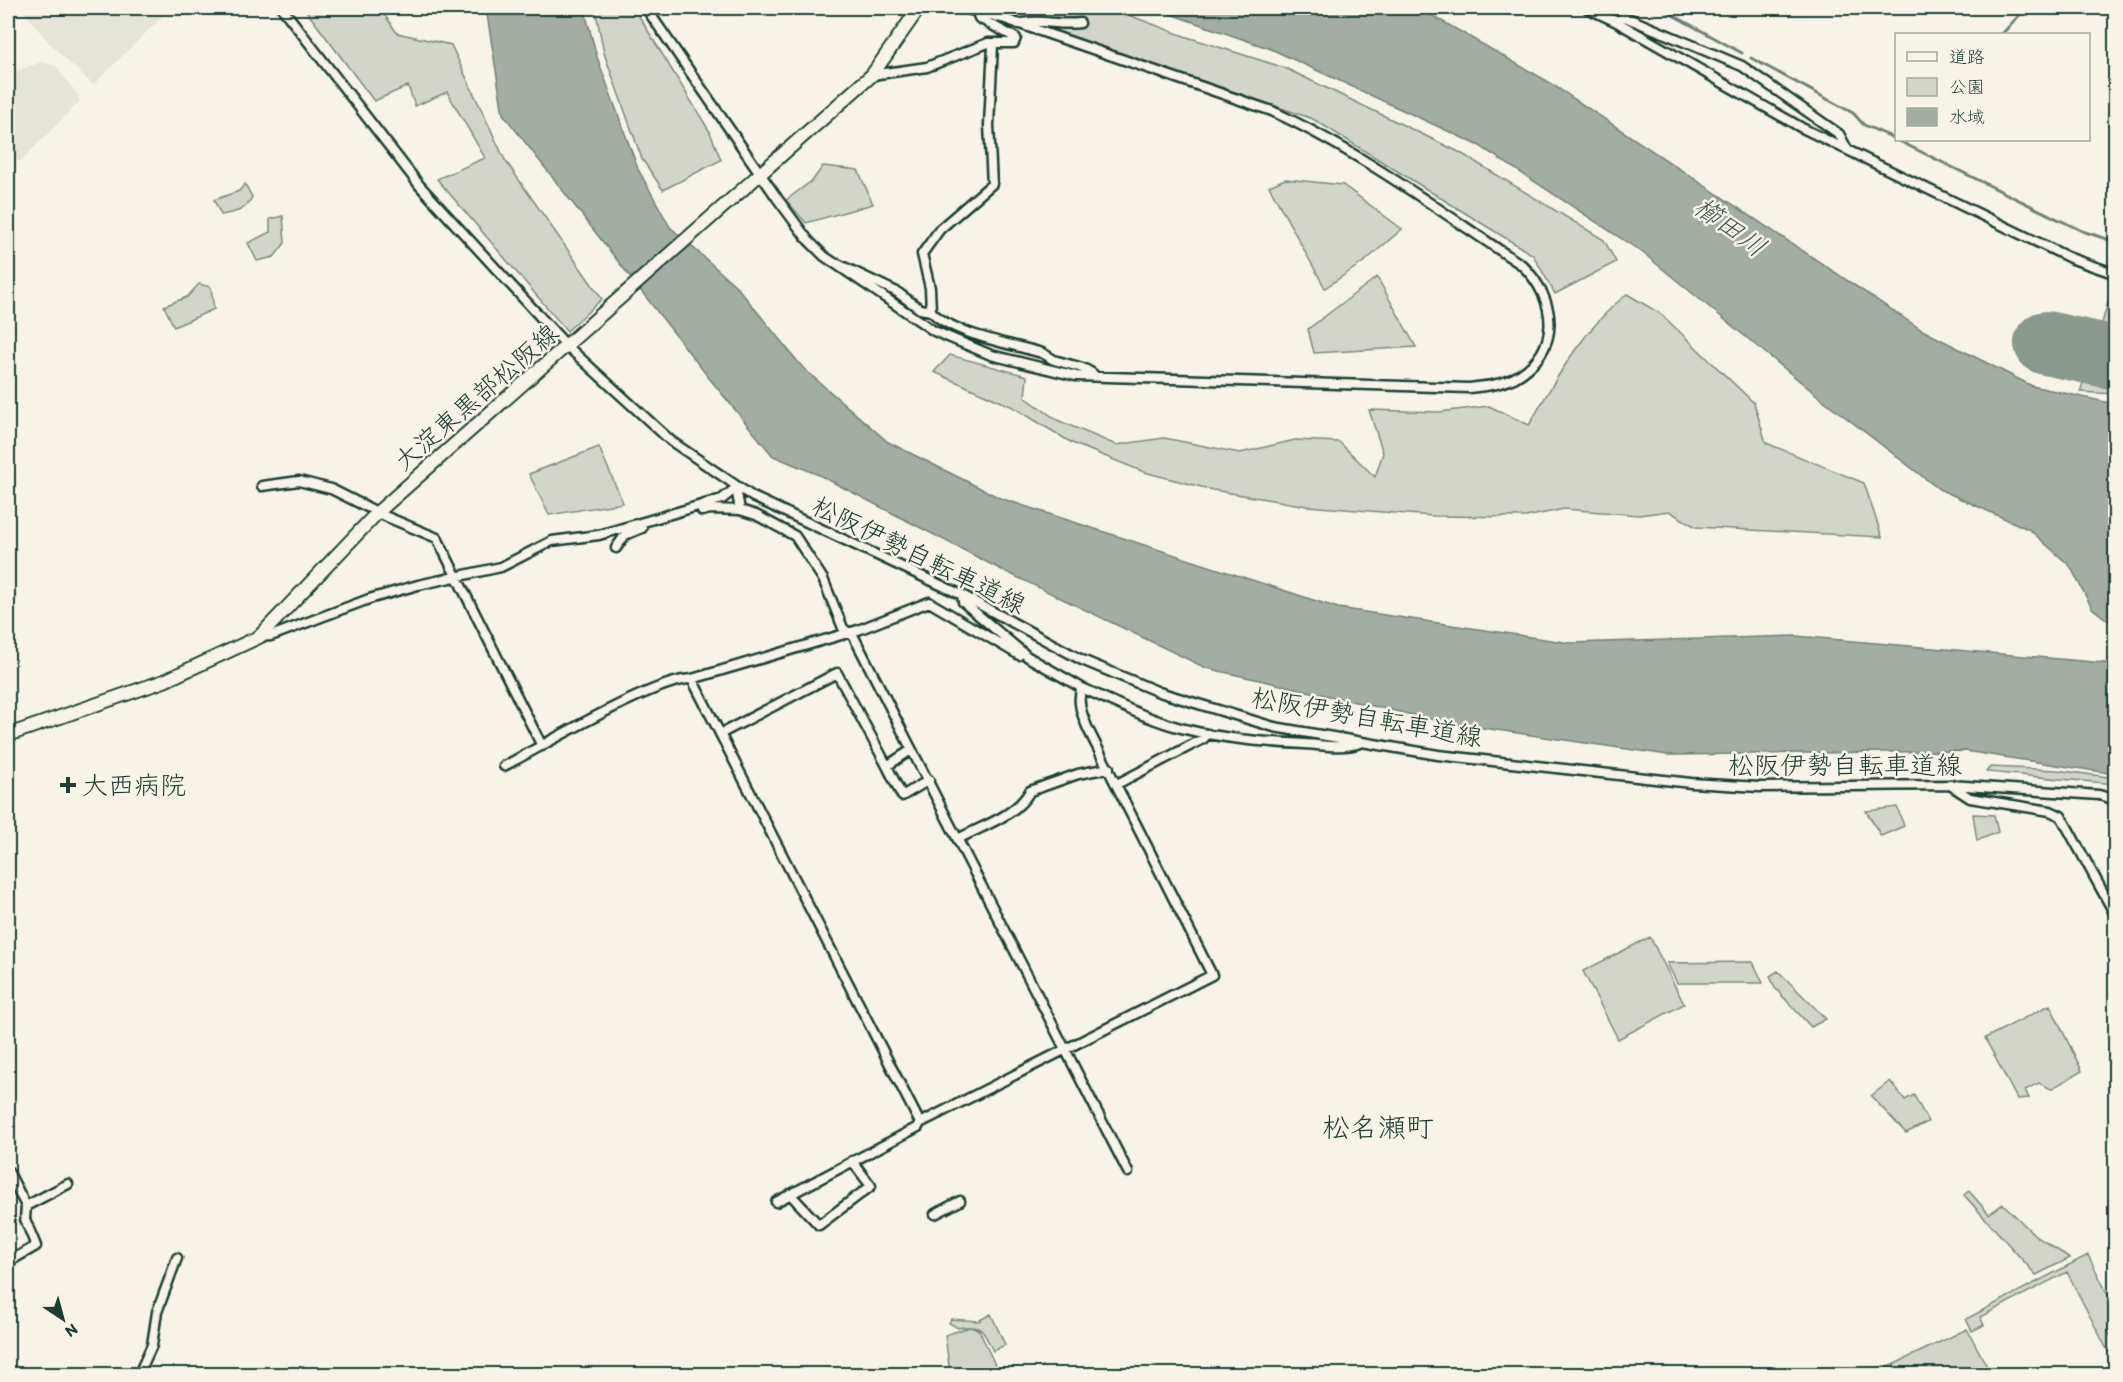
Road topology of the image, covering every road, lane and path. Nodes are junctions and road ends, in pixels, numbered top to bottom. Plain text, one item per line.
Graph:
1 (282, 8) edge
2 (646, 8) edge
3 (919, 8) edge
4 (963, 8) edge
5 (1587, 8) edge
6 (977, 12) junction
7 (1615, 21) junction
8 (1080, 22) dead end
9 (1018, 24) junction
10 (993, 45) junction
11 (872, 75) junction
12 (1848, 150) junction
13 (759, 176) junction
14 (834, 263) junction
15 (2115, 274) edge
16 (931, 311) junction
17 (570, 343) junction
18 (1096, 377) junction
19 (262, 486) dead end
20 (736, 488) junction
21 (740, 510) junction
22 (378, 512) junction
23 (647, 522) junction
24 (616, 548) dead end
25 (456, 579) junction
26 (962, 595) junction
27 (849, 633) junction
28 (259, 638) junction
29 (1028, 657) junction
30 (692, 680) junction
31 (1082, 688) junction
32 (720, 734) junction
33 (1208, 734) junction
34 (8, 735) edge
35 (1361, 742) junction
36 (542, 747) junction
37 (911, 750) junction
38 (504, 766) dead end
39 (887, 766) junction
40 (1109, 768) junction
41 (929, 780) junction
42 (1117, 784) junction
43 (1950, 785) junction
44 (2115, 800) edge
45 (958, 839) junction
46 (2115, 916) edge
47 (1066, 1049) junction
48 (920, 1123) junction
49 (852, 1161) junction
50 (8, 1171) edge
51 (1128, 1172) dead end
52 (68, 1184) dead end
53 (790, 1194) junction
54 (960, 1201) dead end
55 (776, 1202) dead end
56 (26, 1206) junction
57 (935, 1214) dead end
58 (177, 1258) dead end
59 (8, 1262) edge
60 (139, 1374) edge

1 - 17 street, 松阪伊勢自転車道線
2 - 13 street
3 - 11 main road, 大淀東黒部松阪線
4 - 6 street
5 - 7 street
6 - 9 street
6 - 10 street
7 - 12 street
7 - 12 street
8 - 9 street
9 - 18 street
10 - 11 street
10 - 16 street
11 - 13 main road, 大淀東黒部松阪線
12 - 15 street
13 - 14 street
13 - 17 main road, 大淀東黒部松阪線
14 - 16 street
14 - 18 street
16 - 18 street
17 - 20 street, 松阪伊勢自転車道線
17 - 22 main road, 大淀東黒部松阪線
19 - 22 street
20 - 21 street
20 - 23 street
20 - 26 street, 松阪伊勢自転車道線
21 - 23 street
21 - 27 street
22 - 25 street
22 - 28 main road, 大淀東黒部松阪線
23 - 24 street
23 - 25 street
25 - 28 street
25 - 36 street
26 - 29 street
26 - 35 street, 松阪伊勢自転車道線
27 - 29 street
27 - 30 street
27 - 37 street
28 - 34 main road, 大淀東黒部松阪線
29 - 31 street
30 - 32 street
30 - 36 street
31 - 33 street
31 - 40 street
32 - 39 street
32 - 48 street
33 - 35 street
33 - 42 street
35 - 43 street, 松阪伊勢自転車道線
36 - 38 street
37 - 39 street
37 - 41 street
39 - 41 street
40 - 42 street
40 - 45 street
41 - 45 street
42 - 47 street
43 - 44 street, 松阪伊勢自転車道線
43 - 46 street
45 - 47 street
47 - 48 street
47 - 51 street
48 - 49 street
49 - 53 street
49 - 53 street
50 - 56 street
52 - 56 street
53 - 55 street
54 - 57 street
56 - 59 street
58 - 60 street

